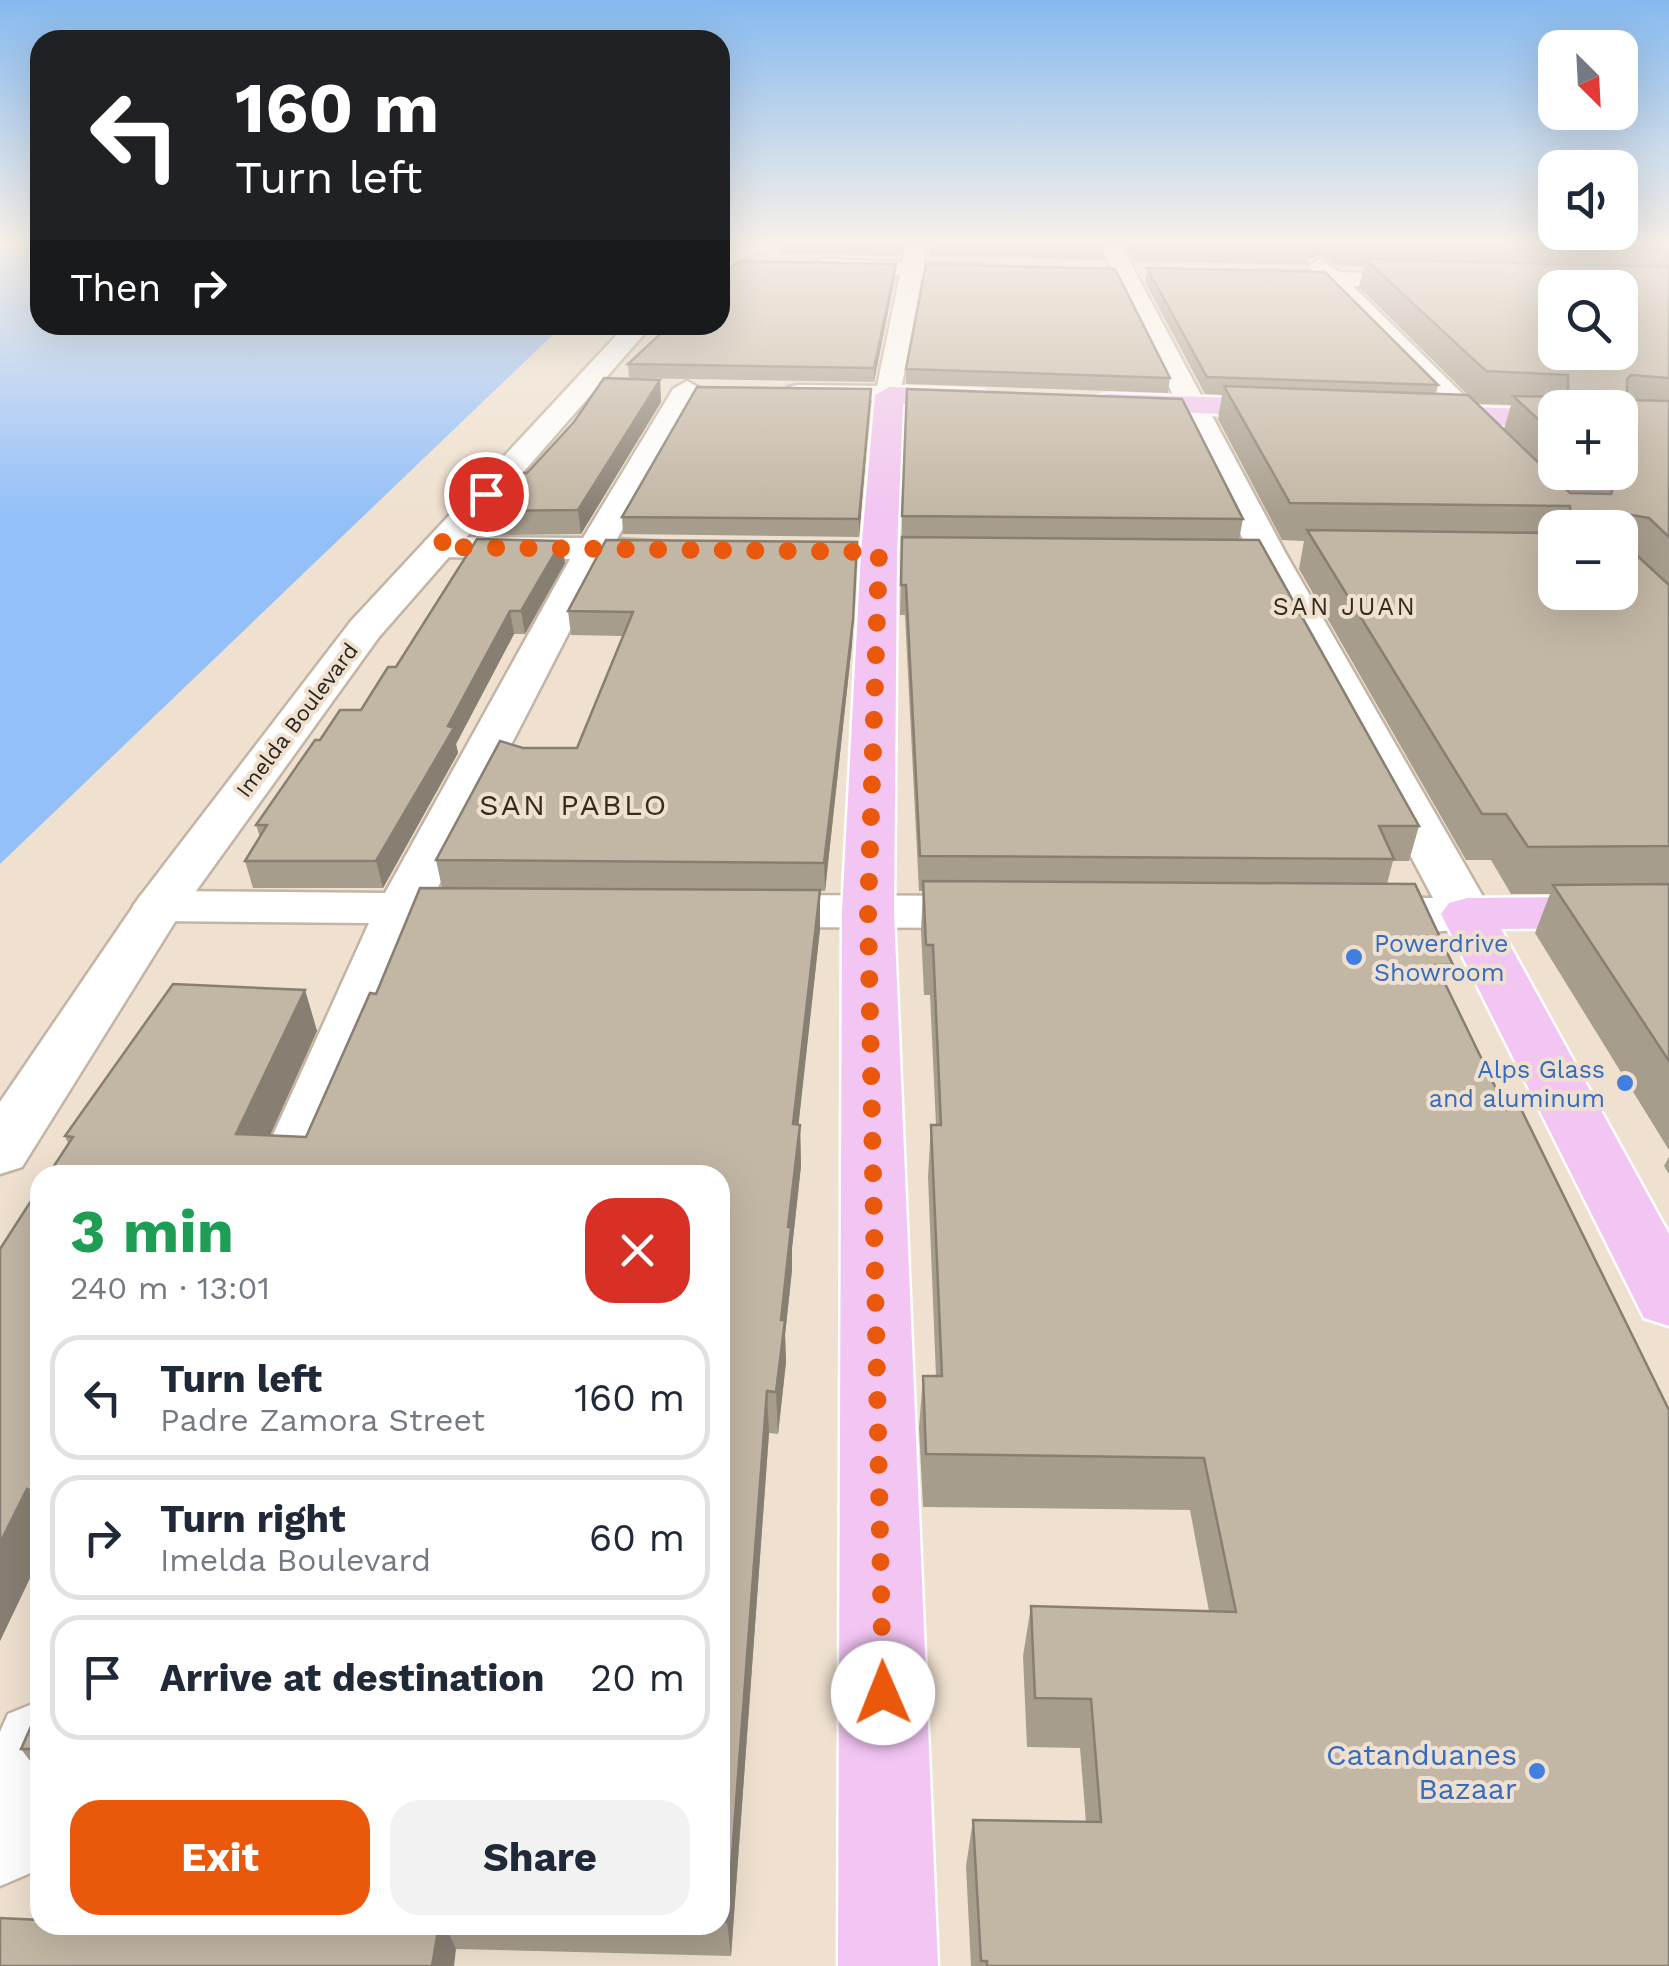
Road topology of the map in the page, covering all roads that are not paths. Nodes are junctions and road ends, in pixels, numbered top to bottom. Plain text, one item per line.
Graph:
1 (901, 332) edge
2 (1155, 332) edge
3 (1386, 332) edge
4 (631, 335) edge
5 (582, 387) junction
6 (616, 388) edge
7 (652, 388) edge
8 (686, 389) junction
9 (723, 390) edge
10 (778, 392) edge
11 (889, 395) junction
12 (1002, 398) edge
13 (1078, 401) edge
14 (1192, 404) junction
15 (1323, 410) edge
16 (1398, 413) edge
17 (1473, 416) junction
18 (1538, 418) edge
19 (1564, 510) edge
20 (438, 547) junction
21 (593, 550) junction
22 (708, 550) edge
23 (1229, 554) edge
24 (1268, 554) junction
25 (1306, 554) edge
26 (159, 906) junction
27 (402, 908) junction
28 (538, 910) edge
29 (693, 910) edge
30 (868, 912) junction
31 (1048, 912) edge
32 (1669, 912) edge
33 (1308, 913) edge
34 (1467, 914) junction
35 (0, 1150) edge
36 (290, 1165) edge
37 (1669, 1298) edge
38 (30, 1769) edge
39 (0, 1838) edge
40 (888, 1966) edge

1 - 11 street
2 - 14 street
3 - 17 street
4 - 5 street, Imelda Boulevard
5 - 6 street
5 - 20 street, Imelda Boulevard
7 - 8 street
8 - 9 street
8 - 21 street
10 - 11 street
11 - 12 main road
11 - 30 main road
13 - 14 main road
14 - 15 main road
14 - 24 street
16 - 17 main road
17 - 18 main road
17 - 19 street
20 - 21 street
20 - 26 street, Imelda Boulevard
21 - 22 street
21 - 27 street
23 - 24 street
24 - 25 street
24 - 34 street
26 - 27 street
26 - 35 street, Imelda Boulevard
27 - 28 street
27 - 36 street
29 - 30 street
30 - 31 street
30 - 40 main road
32 - 34 main road
33 - 34 street
34 - 37 main road
38 - 39 street

